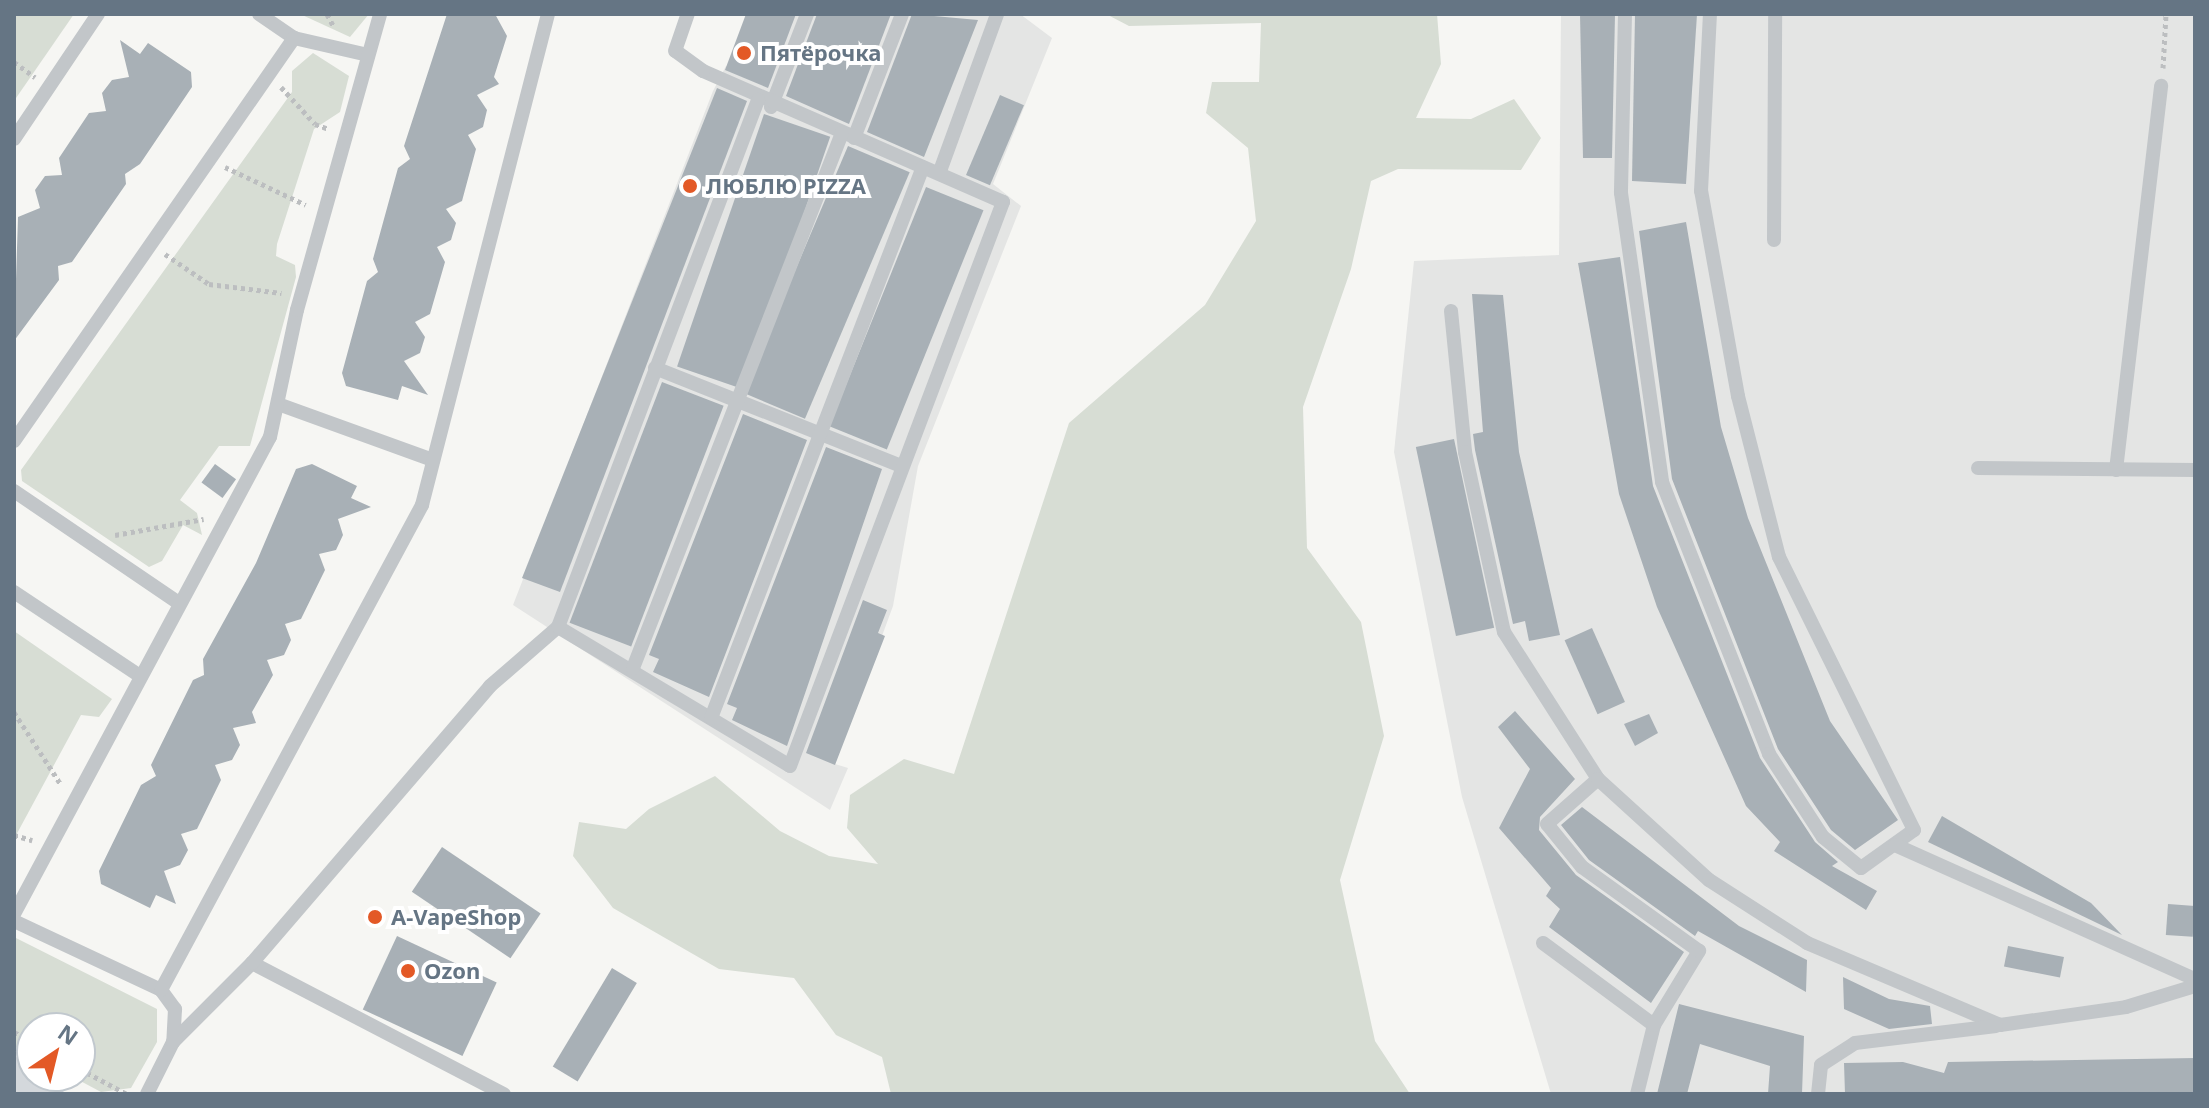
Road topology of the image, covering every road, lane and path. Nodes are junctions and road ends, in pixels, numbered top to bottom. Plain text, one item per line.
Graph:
1 (98, 14) edge
2 (259, 14) edge
3 (380, 14) edge
4 (548, 14) edge
5 (688, 14) edge
6 (807, 14) edge
7 (902, 14) edge
8 (997, 14) edge
9 (1625, 14) edge
10 (1710, 14) edge
11 (1775, 14) edge
12 (2166, 14) edge
13 (294, 38) junction
14 (368, 55) junction
15 (268, 75) junction
16 (2161, 86) joint
17 (764, 103) junction
18 (347, 136) junction
19 (848, 136) junction
20 (14, 139) edge
21 (211, 158) junction
22 (923, 167) junction
23 (940, 171) junction
24 (326, 211) junction
25 (1774, 240) dead end
26 (151, 244) junction
27 (300, 298) junction
28 (1451, 311) dead end
29 (655, 368) junction
30 (739, 400) junction
31 (278, 404) junction
32 (822, 435) junction
33 (14, 441) edge
34 (433, 460) junction
35 (901, 466) junction
36 (1978, 468) dead end
37 (2116, 470) junction
38 (2195, 470) edge
39 (14, 491) edge
40 (227, 514) junction
41 (87, 541) junction
42 (14, 592) edge
43 (179, 603) junction
44 (558, 627) junction
45 (633, 668) junction
46 (140, 676) junction
47 (14, 712) edge
48 (711, 718) junction
49 (1598, 779) junction
50 (74, 804) junction
51 (1895, 845) junction
52 (14, 914) edge
53 (14, 921) edge
54 (1543, 943) dead end
55 (252, 963) junction
56 (2195, 979) edge
57 (2195, 986) edge
58 (161, 990) junction
59 (1654, 1025) junction
60 (2000, 1025) junction
61 (173, 1042) junction
62 (14, 1077) edge
63 (96, 1078) edge
64 (110, 1085) junction
65 (44, 1094) edge
66 (106, 1094) edge
67 (127, 1094) edge
68 (147, 1094) edge
69 (504, 1094) edge
70 (1637, 1094) edge
71 (1818, 1094) edge

1 - 20 lane
2 - 13 lane
3 - 14 lane
4 - 34 lane
5 - 17 lane
6 - 17 lane
7 - 19 lane
8 - 23 lane
9 - 51 lane
10 - 51 lane
11 - 25 lane
12 - 16 path
13 - 14 lane
13 - 15 lane
14 - 18 lane
15 - 18 path
15 - 21 lane
16 - 37 lane
17 - 19 lane
17 - 29 lane
18 - 24 lane
19 - 22 lane
19 - 30 lane
21 - 24 path
21 - 26 lane
22 - 23 lane
22 - 32 lane
23 - 35 lane
24 - 27 lane
26 - 27 path
26 - 33 lane
27 - 31 lane
28 - 49 lane
29 - 30 lane
29 - 44 lane
30 - 32 lane
30 - 45 lane
31 - 34 lane
31 - 40 lane
32 - 35 lane
32 - 48 lane
34 - 58 lane
35 - 48 lane
36 - 37 lane
37 - 38 lane
39 - 41 lane
40 - 41 path
40 - 43 lane
41 - 43 lane
42 - 46 lane
43 - 46 lane
44 - 45 lane
44 - 55 lane
45 - 48 lane
46 - 50 lane
47 - 50 path
49 - 59 lane
49 - 60 lane
50 - 52 lane
51 - 56 lane
53 - 58 lane
54 - 59 lane
55 - 61 lane
55 - 69 lane
57 - 60 lane
58 - 61 lane
59 - 70 lane
60 - 71 lane
61 - 68 lane
62 - 65 street
63 - 64 path
64 - 66 path
64 - 67 path

